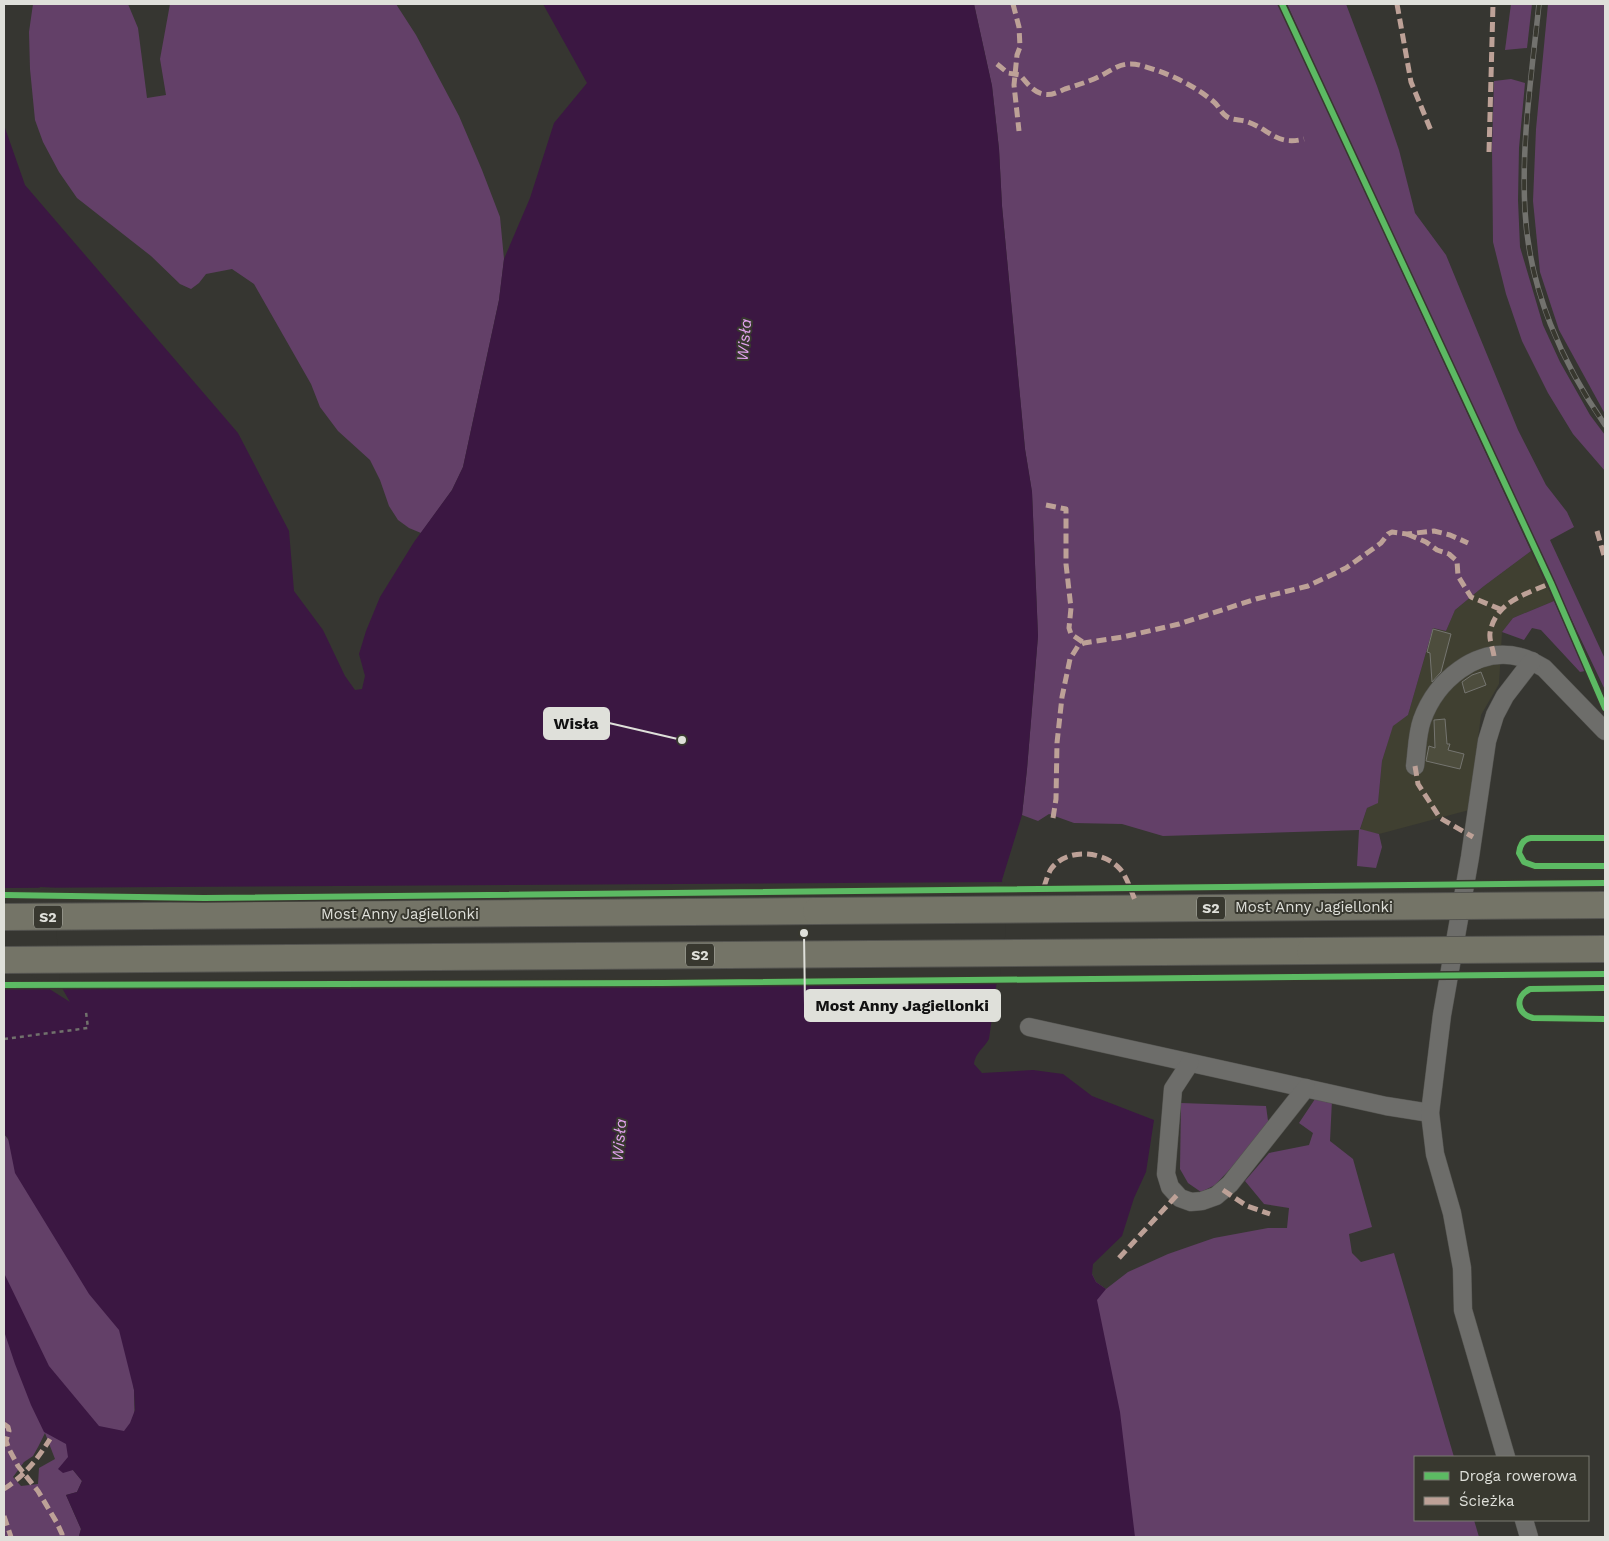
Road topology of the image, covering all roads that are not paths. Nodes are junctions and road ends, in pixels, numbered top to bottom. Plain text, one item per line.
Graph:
1 (1532, 661) junction
2 (1605, 731) edge
3 (1416, 766) dead end
4 (1605, 905) edge
5 (4, 917) edge
6 (1605, 949) edge
7 (4, 960) edge
8 (1029, 1027) dead end
9 (1190, 1064) junction
10 (1306, 1088) junction
11 (1430, 1113) junction
12 (1506, 1456) edge
13 (1524, 1521) edge
14 (1529, 1537) edge

1 - 2 lane
1 - 3 lane
1 - 11 lane
4 - 5 highway, Most Anny Jagiellonki / S2, bridge
6 - 7 highway, S2, bridge
8 - 9 lane
9 - 10 lane
9 - 10 lane
10 - 11 lane
11 - 12 lane
13 - 14 lane

